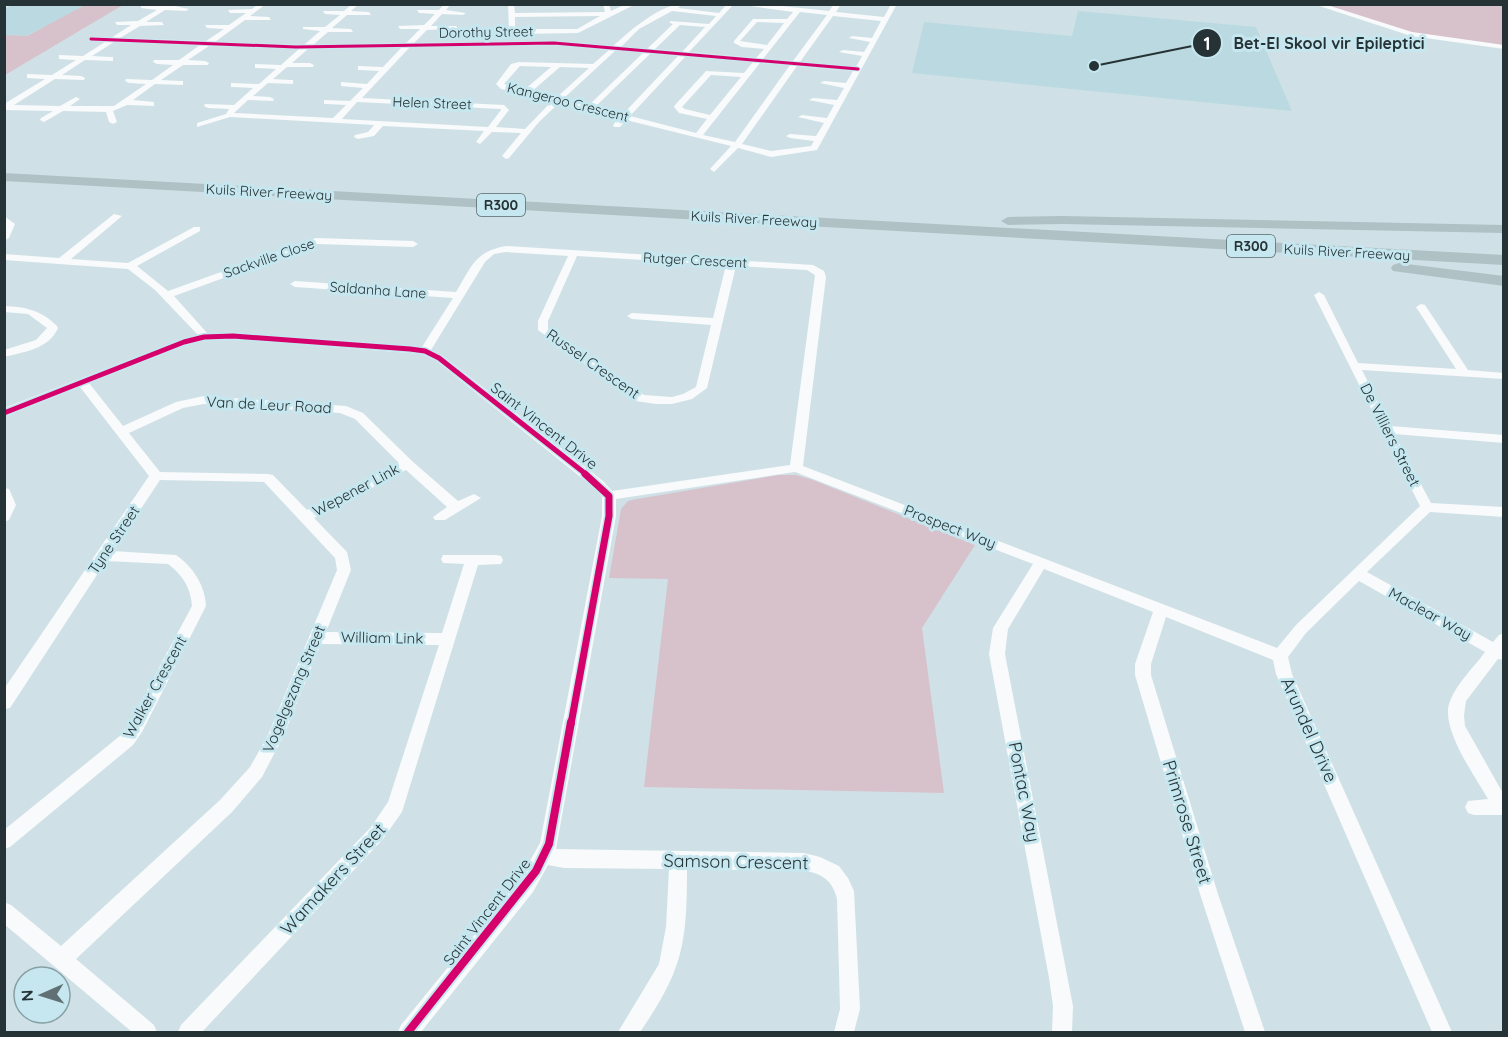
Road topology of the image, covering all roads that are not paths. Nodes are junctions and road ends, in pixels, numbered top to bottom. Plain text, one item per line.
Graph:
1 (263, 4) edge
2 (356, 4) edge
3 (448, 4) edge
4 (511, 4) edge
5 (558, 4) edge
6 (606, 4) edge
7 (633, 4) edge
8 (680, 4) edge
9 (731, 4) edge
10 (739, 4) edge
11 (838, 4) edge
12 (1316, 4) edge
13 (167, 6) edge
14 (769, 6) edge
15 (143, 7) dead end
16 (186, 9) dead end
17 (671, 9) junction
18 (870, 9) dead end
19 (230, 10) dead end
20 (798, 10) junction
21 (253, 11) junction
22 (419, 11) dead end
23 (325, 12) dead end
24 (441, 12) junction
25 (890, 12) edge
26 (346, 13) junction
27 (463, 13) dead end
28 (369, 14) dead end
29 (560, 14) junction
30 (609, 14) junction
31 (832, 14) junction
32 (511, 15) junction
33 (721, 15) junction
34 (245, 18) junction
35 (269, 19) dead end
36 (652, 20) junction
37 (789, 21) junction
38 (679, 22) junction
39 (117, 23) dead end
40 (140, 24) junction
41 (162, 24) dead end
42 (860, 25) dead end
43 (207, 26) dead end
44 (711, 26) junction
45 (231, 27) junction
46 (400, 27) dead end
47 (882, 27) junction
48 (305, 28) dead end
49 (425, 28) junction
50 (456, 28) dead end
51 (328, 29) junction
52 (351, 31) dead end
53 (578, 31) junction
54 (852, 38) dead end
55 (91, 39) dead end
56 (114, 40) junction
57 (874, 40) junction
58 (207, 44) junction
59 (408, 45) junction
60 (573, 45) junction
61 (307, 47) junction
62 (591, 48) junction
63 (768, 48) junction
64 (1503, 48) edge
65 (614, 49) junction
66 (649, 52) junction
67 (843, 52) dead end
68 (553, 53) junction
69 (867, 54) junction
70 (683, 55) junction
71 (62, 57) dead end
72 (85, 58) junction
73 (110, 59) dead end
74 (758, 61) junction
75 (158, 62) dead end
76 (180, 63) junction
77 (205, 63) dead end
78 (796, 64) junction
79 (558, 65) junction
80 (258, 66) dead end
81 (285, 66) junction
82 (310, 66) dead end
83 (595, 66) junction
84 (361, 68) dead end
85 (386, 69) junction
86 (858, 69) junction
87 (747, 75) junction
88 (30, 76) dead end
89 (56, 77) junction
90 (81, 78) dead end
91 (129, 81) dead end
92 (153, 82) junction
93 (290, 82) dead end
94 (180, 83) dead end
95 (824, 83) dead end
96 (263, 84) junction
97 (344, 84) dead end
98 (234, 85) dead end
99 (369, 86) junction
100 (849, 86) junction
101 (525, 93) junction
102 (4, 96) edge
103 (23, 98) junction
104 (246, 98) junction
105 (76, 99) dead end
106 (270, 99) dead end
107 (557, 100) junction
108 (813, 100) dead end
109 (354, 101) junction
110 (124, 102) junction
111 (327, 102) dead end
112 (839, 103) junction
113 (151, 104) dead end
114 (208, 106) dead end
115 (7, 107) edge
116 (236, 107) junction
117 (590, 108) junction
118 (61, 109) junction
119 (109, 110) junction
120 (229, 115) junction
121 (625, 117) junction
122 (801, 117) dead end
123 (712, 118) junction
124 (44, 120) dead end
125 (829, 121) junction
126 (113, 122) dead end
127 (326, 124) junction
128 (380, 124) junction
129 (200, 125) dead end
130 (617, 125) dead end
131 (490, 130) junction
132 (525, 131) junction
133 (698, 135) junction
134 (790, 136) dead end
135 (358, 137) dead end
136 (819, 139) junction
137 (480, 142) dead end
138 (737, 146) junction
139 (506, 156) dead end
140 (4, 166) edge
141 (714, 169) dead end
142 (4, 177) edge
143 (117, 216) dead end
144 (4, 219) edge
145 (998, 227) junction
146 (197, 229) dead end
147 (1503, 229) edge
148 (4, 238) edge
149 (413, 244) dead end
150 (1503, 249) edge
151 (574, 253) junction
152 (4, 257) edge
153 (63, 260) junction
154 (1503, 260) edge
155 (732, 262) junction
156 (130, 266) junction
157 (1503, 281) edge
158 (295, 284) dead end
159 (166, 295) junction
160 (461, 295) junction
161 (1319, 295) dead end
162 (1421, 307) dead end
163 (4, 309) edge
164 (632, 316) dead end
165 (717, 322) junction
166 (204, 337) junction
167 (425, 351) junction
168 (4, 354) edge
169 (1355, 366) junction
170 (1464, 374) junction
171 (1503, 376) edge
172 (82, 382) junction
173 (4, 413) edge
174 (122, 430) junction
175 (1388, 430) junction
176 (1502, 434) edge
177 (407, 464) junction
178 (796, 468) junction
179 (156, 476) junction
180 (4, 492) edge
181 (609, 496) junction
182 (474, 498) dead end
183 (1427, 507) junction
184 (457, 508) junction
185 (1503, 512) edge
186 (4, 517) edge
187 (305, 517) junction
188 (440, 517) dead end
189 (103, 556) junction
190 (448, 559) dead end
191 (473, 559) junction
192 (496, 560) dead end
193 (1041, 562) junction
194 (1358, 573) junction
195 (1161, 609) junction
196 (317, 638) junction
197 (448, 639) junction
198 (1501, 648) edge
199 (1280, 656) junction
200 (4, 703) edge
201 (1474, 807) dead end
202 (1502, 807) edge
203 (4, 841) edge
204 (544, 856) junction
205 (678, 860) junction
206 (4, 911) edge
207 (60, 958) junction
208 (147, 1032) edge
209 (188, 1032) edge
210 (408, 1032) edge
211 (628, 1032) edge
212 (844, 1032) edge
213 (1062, 1032) edge
214 (1255, 1032) edge
215 (1442, 1032) edge

1 - 21 street
2 - 26 street
3 - 24 street
4 - 32 street
5 - 29 street
6 - 30 street
7 - 30 street
8 - 17 street
9 - 33 street
10 - 14 street
11 - 31 street
12 - 64 street
13 - 15 street
13 - 16 street
13 - 40 street
14 - 20 street
17 - 33 street
17 - 36 street
18 - 25 street
19 - 21 street
20 - 31 street
20 - 37 street
21 - 34 street
22 - 24 street
23 - 26 street
24 - 27 street
24 - 49 street
25 - 31 street
25 - 47 street
26 - 28 street
26 - 51 street
29 - 30 street
29 - 32 street
30 - 53 street
31 - 78 street
32 - 53 street
33 - 44 street
34 - 35 street
34 - 45 street
36 - 38 street
36 - 65 street
37 - 63 street
37 - 63 street
38 - 44 street
38 - 66 street
39 - 40 street
40 - 41 street
40 - 56 street
42 - 47 street
43 - 45 street
44 - 70 street
45 - 58 street
46 - 49 street
47 - 57 street
48 - 51 street
49 - 50 street
49 - 59 street
51 - 52 street
51 - 61 street
53 - 60 street
54 - 57 street
55 - 56 street, Dorothy Street
56 - 58 street, Dorothy Street
56 - 72 street
57 - 69 street
58 - 61 street, Dorothy Street
58 - 76 street
59 - 61 street, Dorothy Street
59 - 68 street, Dorothy Street
59 - 85 street
60 - 62 street, Dorothy Street
60 - 68 street, Dorothy Street
61 - 81 street
62 - 65 street, Dorothy Street
62 - 68 street
63 - 74 street
65 - 66 street, Dorothy Street
65 - 83 street
66 - 70 street, Dorothy Street
66 - 117 street
67 - 69 street
69 - 86 street
70 - 74 street, Dorothy Street
70 - 121 street
71 - 72 street
72 - 73 street
72 - 89 street
74 - 78 street, Dorothy Street
74 - 87 street
75 - 76 street
76 - 77 street
76 - 92 street
78 - 86 street, Dorothy Street
78 - 138 street
79 - 83 street, Kangeroo Crescent
79 - 101 street
79 - 101 street, Kangeroo Crescent
80 - 81 street
81 - 82 street
81 - 96 street
83 - 107 street
84 - 85 street
85 - 99 street
86 - 100 street
87 - 123 street
87 - 123 street
88 - 89 street
89 - 90 street
89 - 103 street
91 - 92 street
92 - 94 street
92 - 110 street
93 - 96 street
95 - 100 street
96 - 98 street
96 - 104 street
97 - 99 street
99 - 109 street
100 - 112 street
101 - 107 street, Kangeroo Crescent
102 - 103 street
103 - 115 street
104 - 106 street
104 - 116 street
105 - 118 street
107 - 117 street, Kangeroo Crescent
107 - 132 street
108 - 112 street
109 - 111 street, Helen Street
109 - 127 street
109 - 131 street, Helen Street
110 - 113 street
110 - 119 street
112 - 125 street
114 - 116 street
115 - 118 street
116 - 120 street
117 - 121 street, Kangeroo Crescent
118 - 119 street
118 - 124 street
119 - 126 street
120 - 127 street
120 - 129 street
121 - 130 street
121 - 133 street, Kangeroo Crescent
122 - 125 street
123 - 133 street
125 - 136 street
127 - 128 street
128 - 131 street
128 - 135 street
131 - 132 street
131 - 137 street
132 - 139 street
133 - 138 street, Kangeroo Crescent
134 - 136 street
136 - 138 street, Kangeroo Crescent
138 - 141 street
140 - 145 highway, Kuils River Freeway / R300
142 - 145 highway, Kuils River Freeway / R300
143 - 153 street
144 - 148 street
145 - 147 highway
145 - 150 highway, Kuils River Freeway / R300
145 - 154 highway, Kuils River Freeway / R300
145 - 157 highway
146 - 156 street
149 - 159 street, Sackville Close
151 - 155 street, Rutger Crescent
151 - 160 street, Rutger Crescent
151 - 165 street, Russel Crescent
152 - 153 street
153 - 156 street
155 - 165 street, Russel Crescent
155 - 178 street, Rutger Crescent
156 - 159 street
158 - 160 street, Saldanha Lane
159 - 166 street
160 - 167 street, Rutger Crescent
161 - 169 street
162 - 170 street
163 - 168 street
164 - 165 street
166 - 167 street, Saint Vincent Drive
166 - 172 street, Saint Vincent Drive
167 - 181 street, Saint Vincent Drive
169 - 170 street, De Villiers Street
169 - 175 street, De Villiers Street
170 - 171 street, De Villiers Street
172 - 173 street, Saint Vincent Drive
172 - 174 street
174 - 177 street, Van de Leur Road
174 - 179 street
175 - 176 street
175 - 183 street, De Villiers Street
177 - 184 street, Van de Leur Road
177 - 187 street, Wepener Link
178 - 181 street, Prospect Way
178 - 193 street, Prospect Way
179 - 187 street, Vogelgezang Street
179 - 189 street, Tyne Street
180 - 186 street
181 - 204 street, Saint Vincent Drive
182 - 184 street
183 - 185 street
183 - 194 street
184 - 188 street
187 - 196 street, Vogelgezang Street
189 - 200 street, Tyne Street
189 - 203 street, Walker Crescent
190 - 191 street
191 - 192 street
191 - 197 street, Wamakers Street
193 - 195 street, Prospect Way
193 - 213 street, Pontac Way
194 - 198 street, Maclear Way
194 - 199 street
195 - 199 street, Prospect Way
195 - 214 street, Primrose Street
196 - 197 street, William Link
196 - 207 street, Vogelgezang Street
197 - 209 street, Wamakers Street
198 - 202 street
199 - 215 street, Arundel Drive
201 - 202 street
204 - 205 street, Samson Crescent
204 - 210 street, Saint Vincent Drive
205 - 211 street
205 - 212 street, Samson Crescent
206 - 207 street
207 - 208 street

